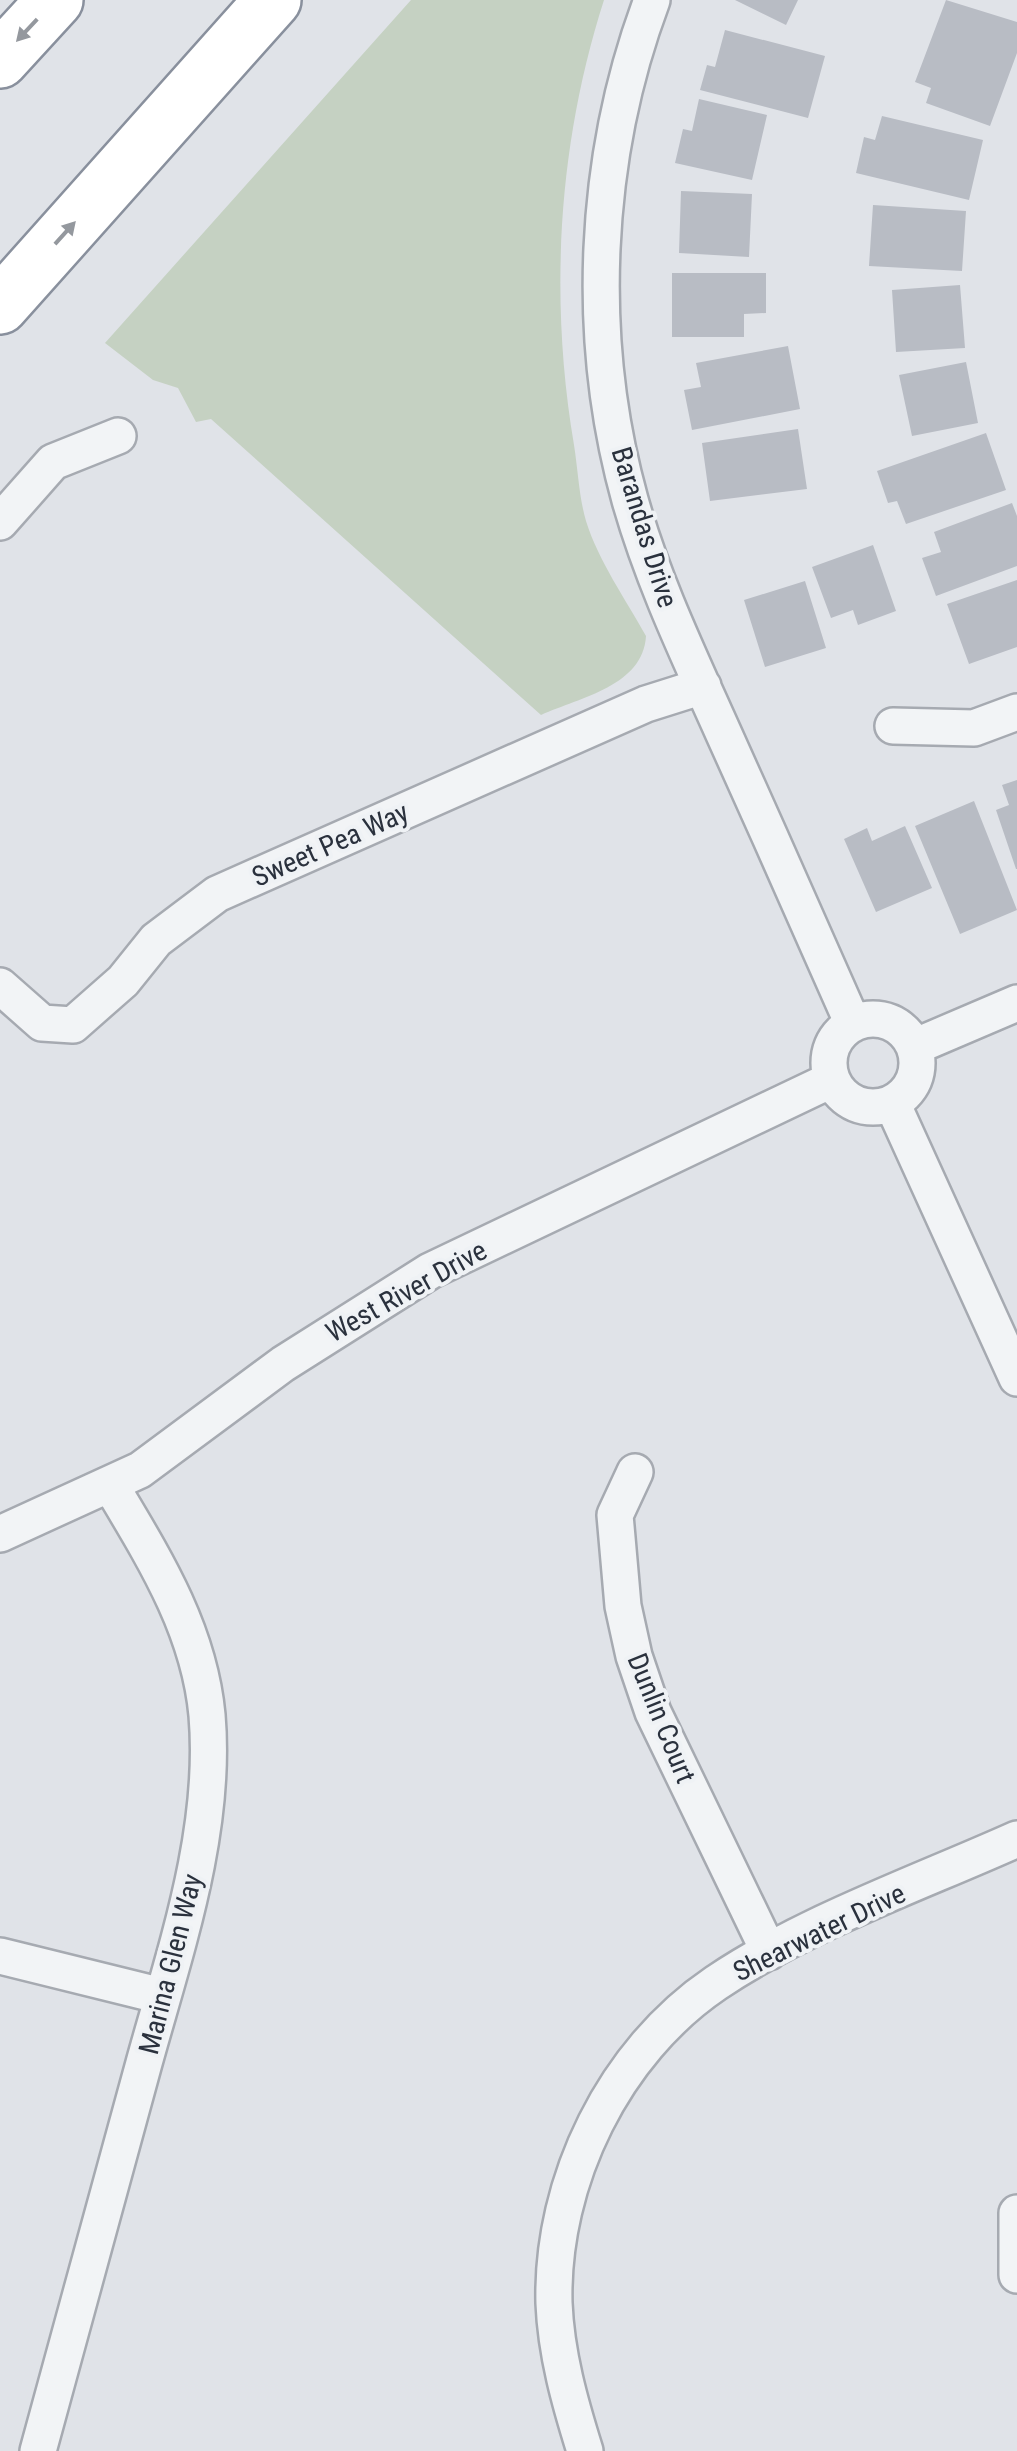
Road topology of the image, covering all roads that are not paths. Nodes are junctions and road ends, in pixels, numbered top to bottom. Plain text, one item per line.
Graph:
1 (55, 0) edge
2 (273, 0) edge
3 (652, 0) edge
4 (0, 60) edge
5 (0, 306) edge
6 (118, 436) dead end
7 (0, 522) edge
8 (702, 686) junction
9 (1017, 712) edge
10 (893, 726) dead end
11 (0, 986) edge
12 (1017, 1003) edge
13 (853, 1024) junction
14 (914, 1047) junction
15 (831, 1080) junction
16 (892, 1103) junction
17 (1017, 1378) edge
18 (635, 1472) dead end
19 (111, 1486) junction
20 (0, 1534) edge
21 (1017, 1838) edge
22 (769, 1952) junction
23 (0, 1956) edge
24 (162, 1996) junction
25 (1017, 2213) edge
26 (1017, 2275) edge
27 (38, 2451) edge
28 (586, 2451) edge

1 -> 4 highway
5 -> 2 highway
3 - 8 street, Barandas Drive
6 - 7 street
8 - 11 street, Sweet Pea Way
8 - 13 street, Barandas Drive
9 - 10 street
12 - 14 street
13 - 14 street
13 - 15 street
14 - 16 street
15 - 16 street
15 - 19 street, West River Drive
16 - 17 street
18 - 22 street, Dunlin Court
19 - 20 street, West River Drive
19 - 24 street, Marina Glen Way
21 - 22 street, Shearwater Drive
22 - 28 street, Shearwater Drive
23 - 24 street
24 - 27 street, Marina Glen Way
25 - 26 street

